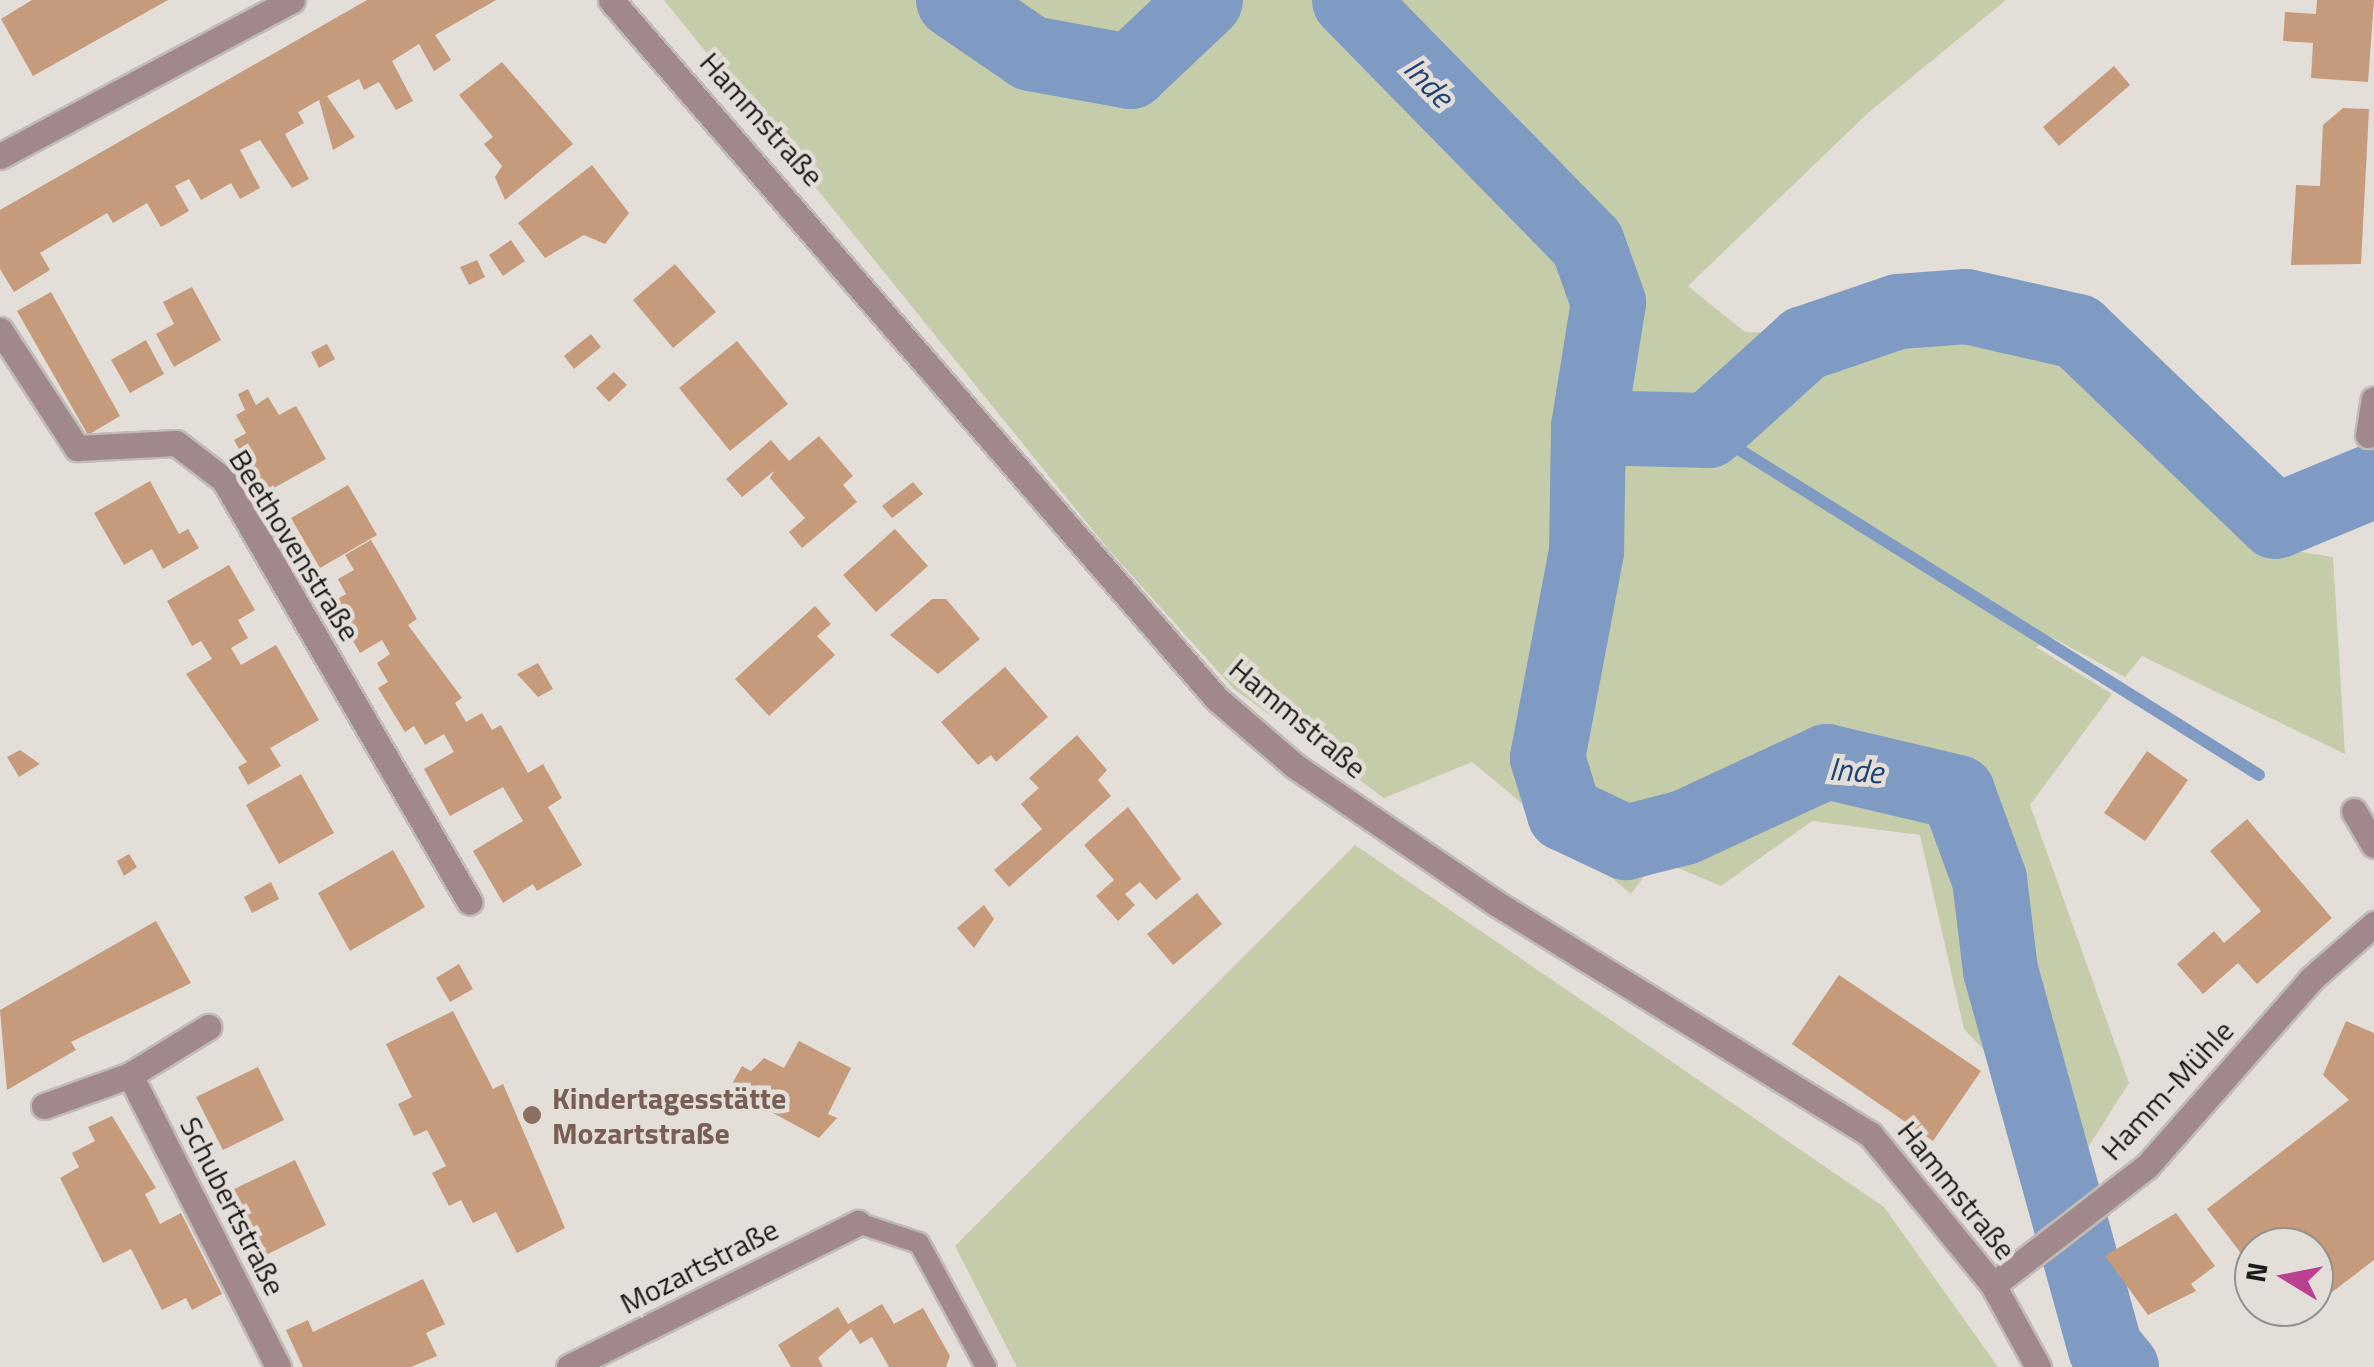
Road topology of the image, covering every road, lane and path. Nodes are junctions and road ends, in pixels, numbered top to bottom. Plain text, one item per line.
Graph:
1 (292, 0) edge
2 (610, 0) edge
3 (0, 156) edge
4 (0, 330) edge
5 (2374, 399) edge
6 (2368, 436) dead end
7 (2354, 811) dead end
8 (2374, 846) edge
9 (470, 902) dead end
10 (2374, 924) edge
11 (208, 1028) dead end
12 (130, 1075) junction
13 (44, 1106) dead end
14 (858, 1223) joint
15 (1993, 1286) junction
16 (278, 1367) edge
17 (569, 1367) edge
18 (986, 1367) edge
19 (2038, 1367) edge

1 - 3 street
2 - 15 street, Hammstraße
4 - 9 street, Beethovenstraße
5 - 6 street
7 - 8 street
10 - 15 street, Hamm-Mühle
11 - 12 street
12 - 13 street
12 - 16 street, Schubertstraße
14 - 17 street, Mozartstraße
14 - 18 lane
15 - 19 street, Hammstraße

